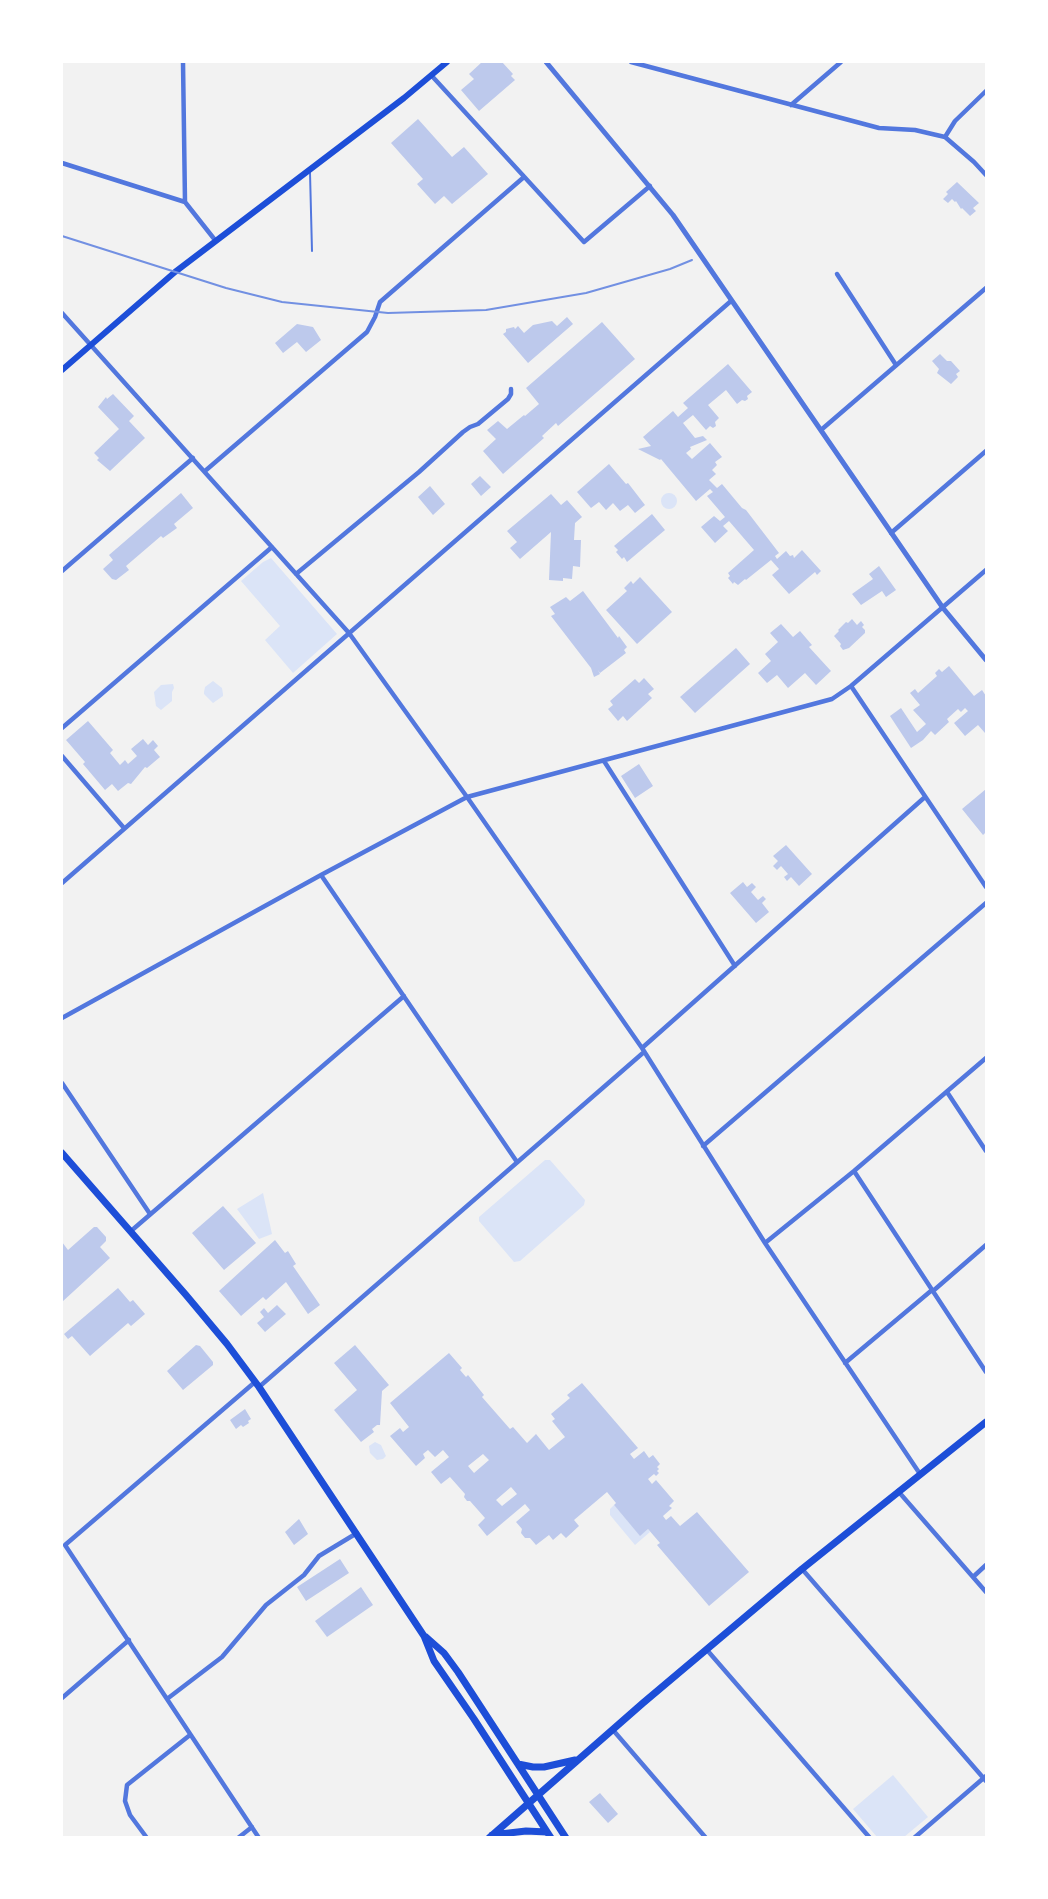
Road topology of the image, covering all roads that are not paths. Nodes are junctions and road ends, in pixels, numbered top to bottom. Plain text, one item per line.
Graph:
1 (183, 62) edge
2 (447, 62) edge
3 (549, 62) edge
4 (631, 62) edge
5 (841, 62) edge
6 (647, 63) edge
7 (431, 75) junction
8 (987, 91) edge
9 (791, 106) junction
10 (945, 137) junction
11 (62, 163) edge
12 (310, 169) junction
13 (987, 175) edge
14 (524, 177) junction
15 (650, 186) junction
16 (185, 202) junction
17 (215, 240) junction
18 (312, 251) dead end
19 (837, 274) dead end
20 (987, 288) edge
21 (731, 301) junction
22 (62, 313) edge
23 (91, 345) junction
24 (896, 365) junction
25 (62, 370) edge
26 (511, 389) dead end
27 (821, 430) junction
28 (987, 451) edge
29 (193, 458) junction
30 (205, 471) junction
31 (891, 533) junction
32 (272, 547) junction
33 (987, 570) edge
34 (62, 571) edge
35 (296, 574) junction
36 (943, 608) junction
37 (349, 633) junction
38 (987, 660) edge
39 (851, 686) junction
40 (62, 728) edge
41 (62, 756) edge
42 (604, 761) junction
43 (468, 797) junction
44 (925, 797) junction
45 (124, 828) junction
46 (321, 875) junction
47 (62, 883) edge
48 (987, 887) edge
49 (987, 903) edge
50 (735, 966) junction
51 (404, 996) junction
52 (62, 1018) edge
53 (643, 1050) junction
54 (987, 1058) edge
55 (62, 1083) edge
56 (947, 1092) junction
57 (703, 1146) junction
58 (987, 1151) edge
59 (62, 1153) edge
60 (517, 1162) junction
61 (854, 1171) junction
62 (150, 1214) junction
63 (131, 1231) junction
64 (765, 1243) junction
65 (987, 1245) edge
66 (932, 1291) junction
67 (845, 1363) junction
68 (987, 1372) edge
69 (257, 1385) junction
70 (987, 1422) edge
71 (920, 1474) junction
72 (898, 1491) junction
73 (357, 1533) junction
74 (987, 1565) edge
75 (802, 1569) junction
76 (973, 1576) junction
77 (987, 1592) edge
78 (424, 1636) junction
79 (129, 1640) junction
80 (707, 1650) junction
81 (62, 1698) edge
82 (167, 1699) junction
83 (613, 1730) junction
84 (190, 1735) junction
85 (578, 1760) junction
86 (518, 1764) junction
87 (986, 1778) edge
88 (538, 1796) junction
89 (529, 1804) junction
90 (252, 1827) junction
91 (549, 1835) edge
92 (490, 1836) edge
93 (147, 1838) edge
94 (238, 1838) edge
95 (259, 1838) edge
96 (566, 1838) edge
97 (706, 1838) edge
98 (870, 1838) edge
99 (914, 1838) edge

1 - 16 street
2 - 7 main road
3 - 15 street
4 - 6 street
5 - 9 street
6 - 9 street
7 - 12 main road
7 - 14 street
8 - 10 street
9 - 10 street
10 - 13 street
11 - 16 street
12 - 17 main road
12 - 18 lane
14 - 15 street
14 - 30 street
15 - 21 street
16 - 17 street
17 - 23 main road
19 - 24 street
20 - 24 street
21 - 27 street
21 - 37 street
22 - 23 street
23 - 25 main road
23 - 29 street
24 - 27 street
26 - 35 street
27 - 31 street
28 - 31 street
29 - 30 street
29 - 34 street
30 - 32 street
31 - 36 street
32 - 35 street
32 - 40 street
33 - 36 street
35 - 37 street
36 - 38 street
36 - 39 street
37 - 43 street
37 - 45 street
39 - 42 street
39 - 44 street
41 - 45 street
42 - 43 street
42 - 50 street
43 - 46 street
43 - 53 street
44 - 48 street
44 - 50 street
45 - 47 street
46 - 51 street
46 - 52 street
49 - 57 street
50 - 53 street
51 - 60 street
51 - 62 street
53 - 57 street
53 - 60 street
54 - 56 street
55 - 62 street
56 - 58 street
56 - 61 street
57 - 64 street
59 - 63 main road
60 - 69 street
61 - 64 street
61 - 66 street
62 - 63 street
63 - 69 main road
64 - 67 street
65 - 66 street
66 - 67 street
66 - 68 street
67 - 71 street
69 - 73 main road
69 - 79 street
70 - 71 main road
71 - 72 main road
72 - 75 main road
72 - 76 street
73 - 78 main road
73 - 82 street
74 - 76 street
75 - 80 main road
75 - 87 street
76 - 77 street
78 - 86 main road
78 - 89 main road
79 - 81 street
79 - 82 street
80 - 83 main road
80 - 98 street
82 - 84 street
83 - 85 main road
83 - 97 street
84 - 90 street
84 - 93 street
85 - 86 main road
85 - 88 main road
86 - 88 main road
87 - 99 street
88 - 89 main road
88 - 96 main road
89 - 91 main road
89 - 92 main road
90 - 94 street
90 - 95 street
91 - 92 main road

